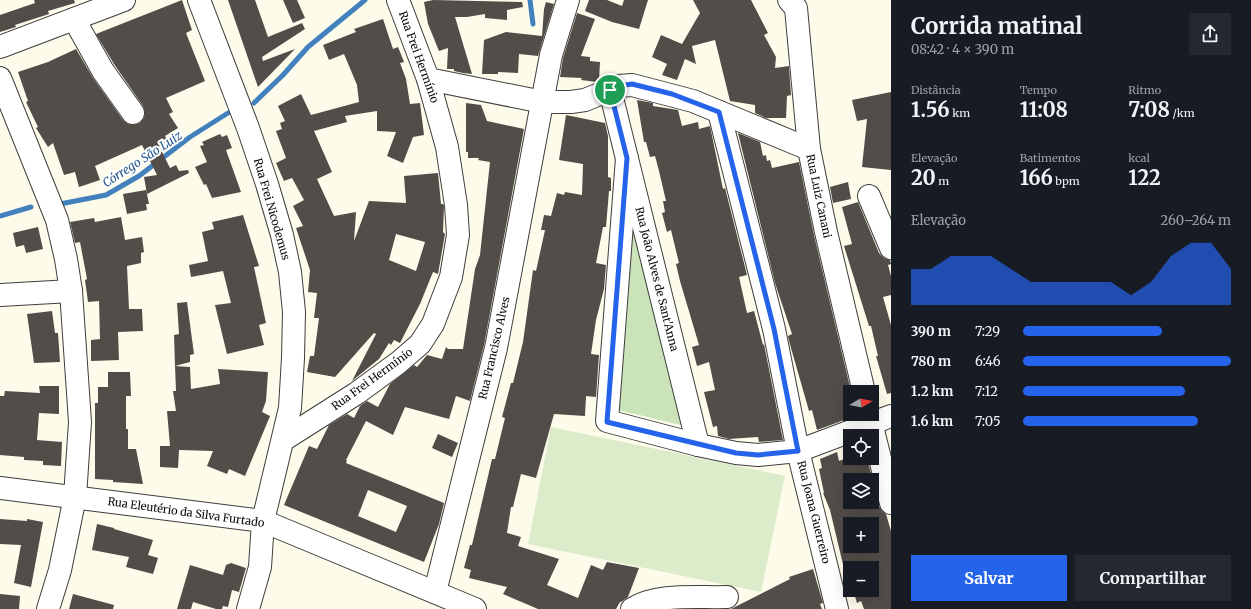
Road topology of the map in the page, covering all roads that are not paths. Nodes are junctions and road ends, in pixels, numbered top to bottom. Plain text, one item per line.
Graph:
1 (124, 0) edge
2 (199, 0) edge
3 (398, 0) edge
4 (568, 0) edge
5 (798, 3) edge
6 (74, 19) junction
7 (0, 47) edge
8 (0, 78) edge
9 (428, 79) junction
10 (610, 90) junction
11 (543, 102) junction
12 (719, 112) junction
13 (133, 114) dead end
14 (809, 149) junction
15 (627, 158) junction
16 (869, 196) dead end
17 (891, 248) edge
18 (71, 291) junction
19 (0, 295) edge
20 (862, 385) edge
21 (870, 421) edge
22 (877, 421) edge
23 (283, 440) junction
24 (698, 445) junction
25 (798, 451) junction
26 (0, 488) edge
27 (75, 497) junction
28 (891, 503) edge
29 (263, 521) junction
30 (435, 592) junction
31 (727, 597) dead end
32 (48, 609) edge
33 (248, 609) edge
34 (475, 609) edge
35 (632, 609) edge
36 (838, 609) edge

1 - 6 street
2 - 23 street, Rua Frei Nicodemus
3 - 9 street, Rua Frei Hermínio
4 - 11 street, Rua Francisco Alves
5 - 14 street, Rua Luiz Canani
6 - 7 street
6 - 13 street
8 - 18 street
9 - 11 street
9 - 23 street, Rua Frei Hermínio
10 - 11 street
10 - 12 street
10 - 15 street, Rua João Alves de Sant'Anna
11 - 30 street, Rua Francisco Alves
12 - 14 street
12 - 25 street, Rua Joana Guerreiro
14 - 20 street, Rua Luiz Canani
15 - 24 street, Rua João Alves de Sant'Anna
15 - 24 street
16 - 17 street
18 - 19 street
18 - 27 street
21 - 25 street
22 - 28 street
23 - 29 street, Rua Frei Nicodemus
24 - 25 street
25 - 36 street, Rua Joana Guerreiro
26 - 27 street, Rua Eleutério da Silva Furtado
27 - 29 street, Rua Eleutério da Silva Furtado
27 - 32 street
29 - 30 street, Rua Eleutério da Silva Furtado
29 - 33 street, Rua Frei Nicodemus
30 - 34 street, Rua Eleutério da Silva Furtado
31 - 35 street

